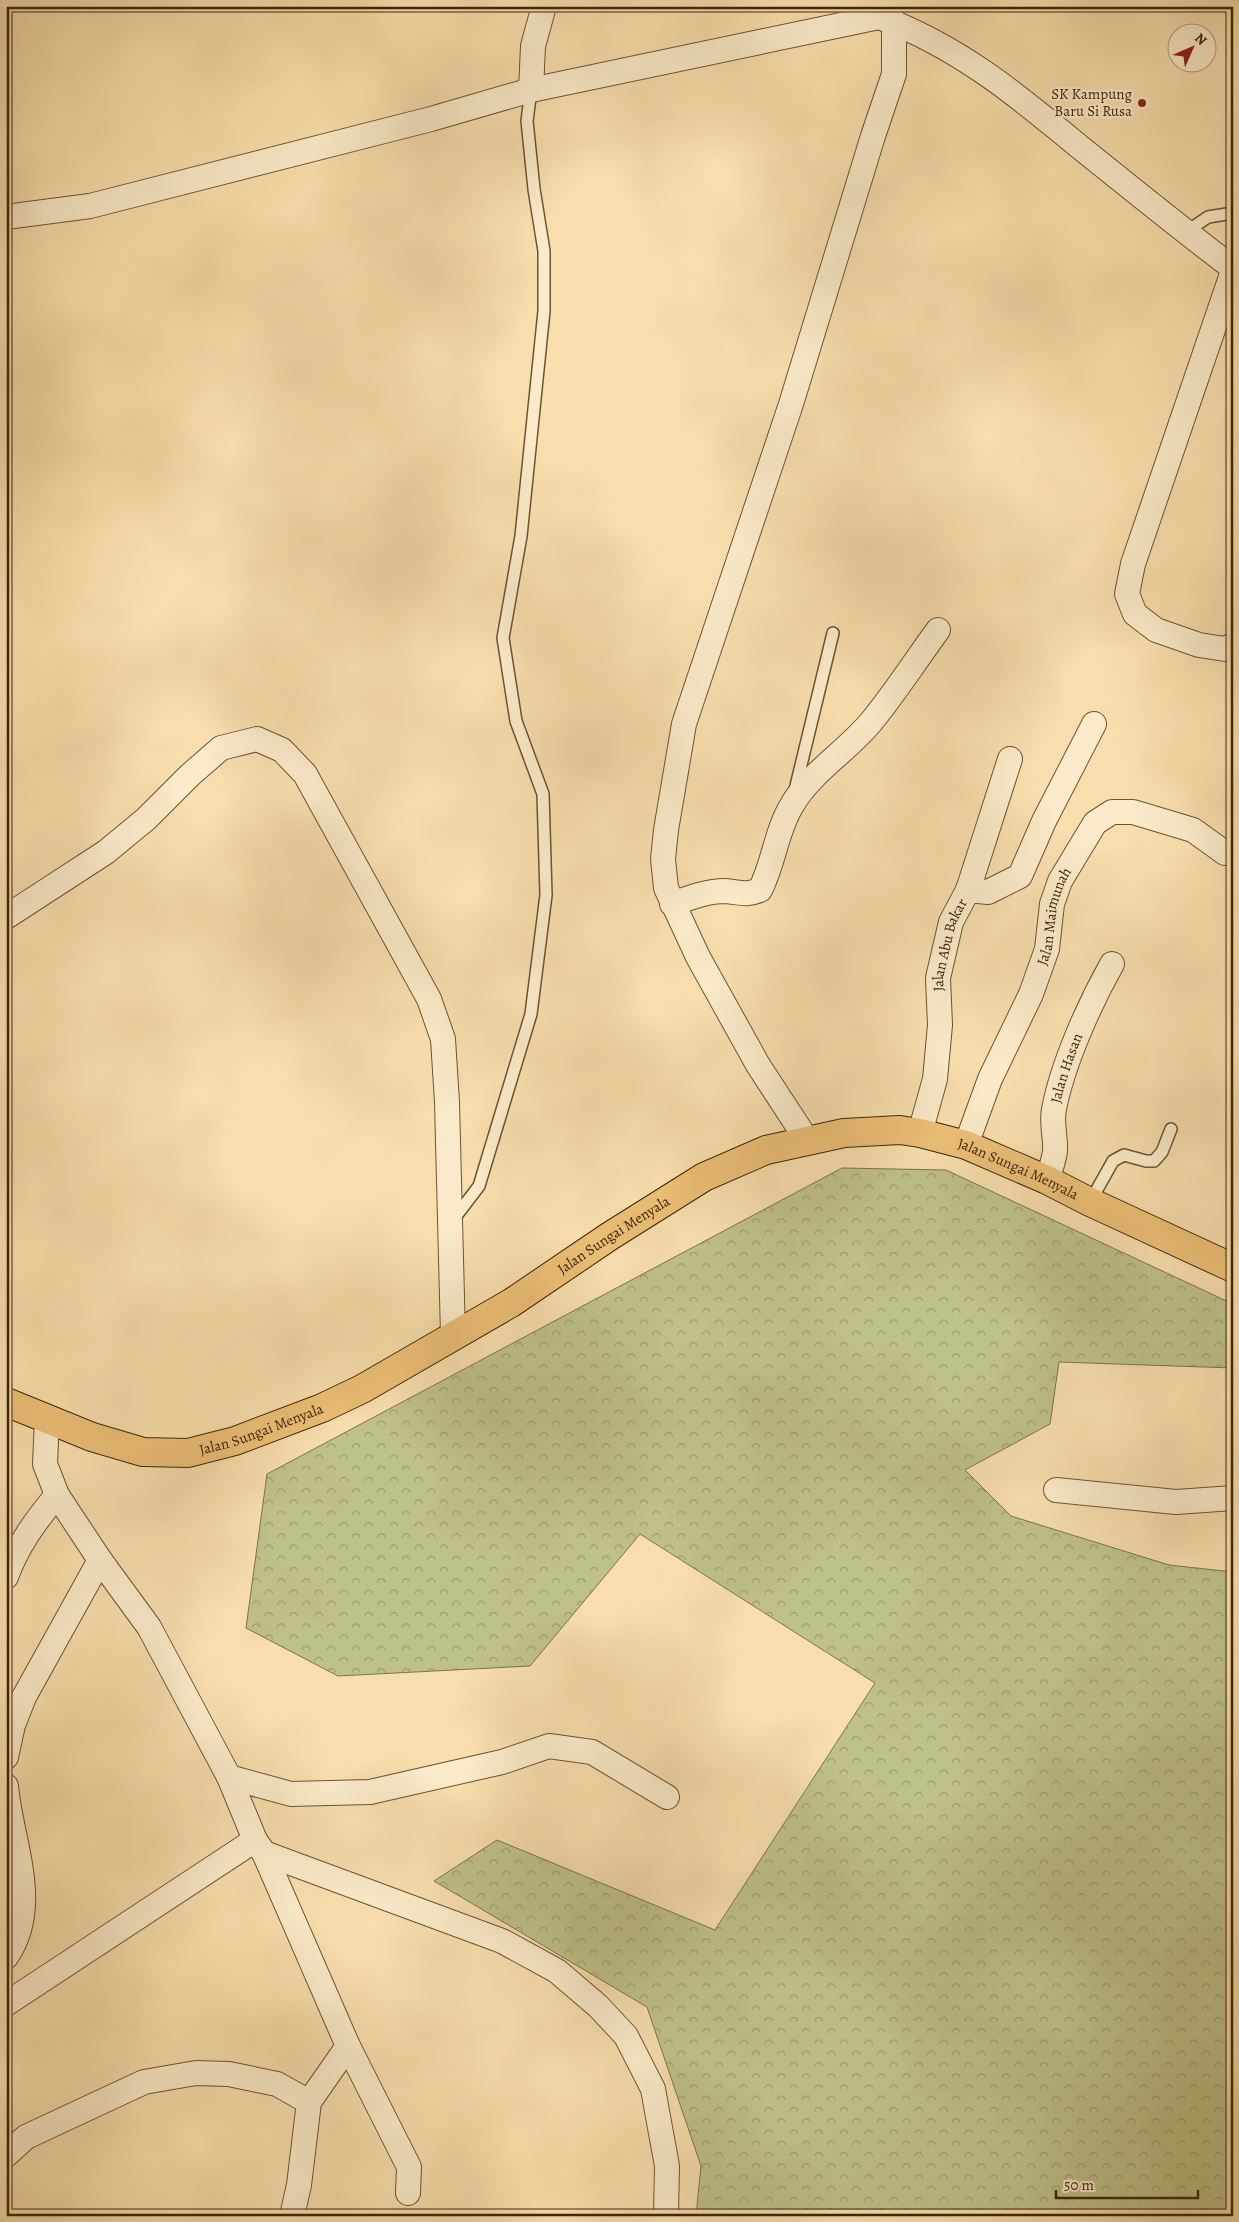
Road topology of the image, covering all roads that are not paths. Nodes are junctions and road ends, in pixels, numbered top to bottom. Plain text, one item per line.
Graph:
1 (544, 6) edge
2 (890, 14) edge
3 (531, 90) junction
4 (1233, 213) edge
5 (6, 218) edge
6 (1186, 232) junction
7 (1233, 269) edge
8 (938, 630) dead end
9 (833, 633) dead end
10 (1233, 644) edge
11 (1094, 724) dead end
12 (1010, 759) dead end
13 (792, 804) junction
14 (1225, 853) dead end
15 (968, 890) junction
16 (672, 904) junction
17 (6, 917) edge
18 (1112, 964) dead end
19 (1171, 1129) dead end
20 (920, 1133) junction
21 (808, 1140) junction
22 (966, 1145) junction
23 (1047, 1180) junction
24 (1090, 1202) junction
25 (450, 1224) junction
26 (1233, 1268) edge
27 (453, 1336) junction
28 (6, 1402) edge
29 (47, 1419) junction
30 (1056, 1490) dead end
31 (56, 1495) junction
32 (1233, 1498) edge
33 (100, 1560) junction
34 (6, 1577) edge
35 (6, 1757) edge
36 (229, 1777) junction
37 (6, 1786) edge
38 (668, 1797) dead end
39 (260, 1847) junction
40 (6, 1957) edge
41 (6, 2004) edge
42 (348, 2046) junction
43 (309, 2102) junction
44 (6, 2155) edge
45 (408, 2193) dead end
46 (292, 2216) edge
47 (666, 2216) edge

1 - 3 street
2 - 3 street
2 - 6 street
2 - 16 street
3 - 5 street
3 - 25 lane
4 - 6 lane
6 - 7 street
7 - 10 street
8 - 13 street
9 - 13 lane
11 - 15 street, Jalan Abu Bakar
12 - 15 street
13 - 16 street
14 - 22 street, Jalan Maimunah
15 - 20 street, Jalan Abu Bakar
16 - 21 street
17 - 25 street
18 - 23 street, Jalan Hasan
19 - 24 lane
20 - 21 main road, Jalan Sungai Menyala
20 - 22 main road, Jalan Sungai Menyala
21 - 27 main road, Jalan Sungai Menyala
22 - 23 main road, Jalan Sungai Menyala
23 - 24 main road, Jalan Sungai Menyala
24 - 26 main road, Jalan Sungai Menyala
25 - 27 street
27 - 29 main road, Jalan Sungai Menyala
28 - 29 main road, Jalan Sungai Menyala
29 - 31 street
30 - 32 street
31 - 33 street
31 - 34 street
33 - 35 street
33 - 36 street
36 - 38 street
36 - 39 street
37 - 40 street
39 - 41 street
39 - 42 street
39 - 47 street
42 - 43 street
42 - 45 street
43 - 44 street
43 - 46 street

